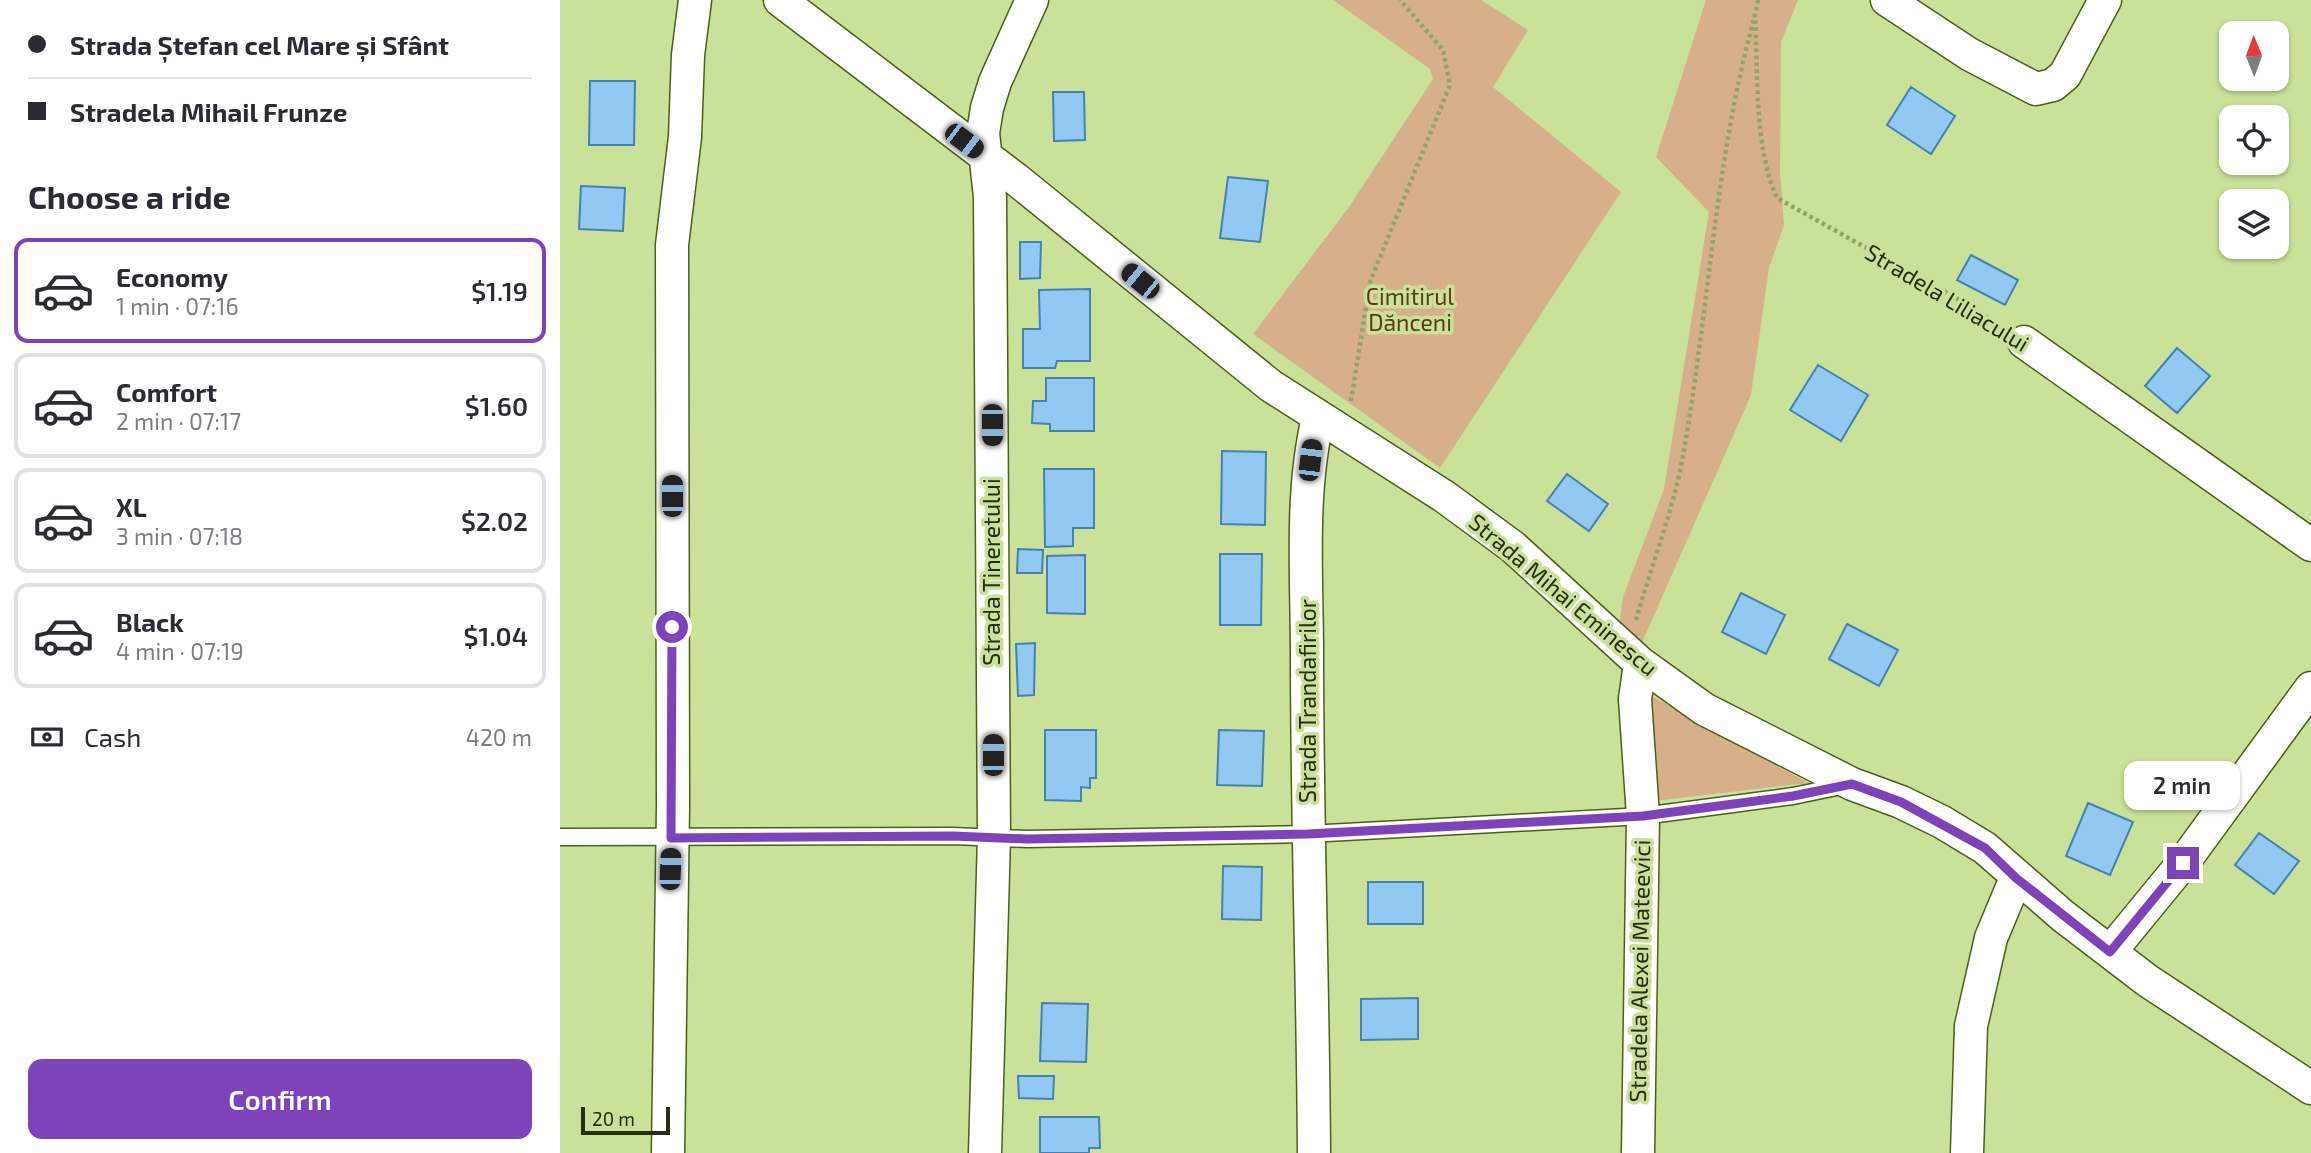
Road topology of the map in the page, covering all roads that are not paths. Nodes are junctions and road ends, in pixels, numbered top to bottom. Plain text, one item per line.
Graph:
1 (695, 0) edge
2 (780, 0) edge
3 (1032, 0) edge
4 (1887, 0) edge
5 (2105, 0) edge
6 (984, 155) junction
7 (2024, 342) road end
8 (1329, 425) junction
9 (2311, 545) edge
10 (1634, 657) junction
11 (2311, 688) edge
12 (1852, 784) junction
13 (1643, 816) junction
14 (1308, 834) junction
15 (560, 837) edge
16 (994, 837) junction
17 (671, 838) junction
18 (2016, 878) junction
19 (2110, 952) junction
20 (2311, 1088) edge
21 (668, 1153) edge
22 (985, 1153) edge
23 (1314, 1153) edge
24 (1638, 1153) edge
25 (1967, 1153) edge

1 - 17 street
2 - 6 street, Strada Mihai Eminescu
3 - 6 street, Strada Tineretului
4 - 5 street
6 - 8 street, Strada Mihai Eminescu
6 - 16 street, Strada Tineretului
7 - 9 street, Stradela Liliacului
8 - 10 street, Strada Mihai Eminescu
8 - 14 street, Strada Trandafirilor
10 - 12 street, Strada Mihai Eminescu
10 - 13 street, Stradela Alexei Mateevici
11 - 19 street
12 - 13 lane
12 - 18 street, Strada Mihai Eminescu
13 - 14 lane
13 - 24 street, Stradela Alexei Mateevici
14 - 16 lane
14 - 23 street, Strada Trandafirilor
15 - 17 lane
16 - 17 lane
16 - 22 street, Strada Tineretului
17 - 21 street
18 - 19 street, Strada Mihai Eminescu
18 - 25 street
19 - 20 street, Strada Mihai Eminescu

